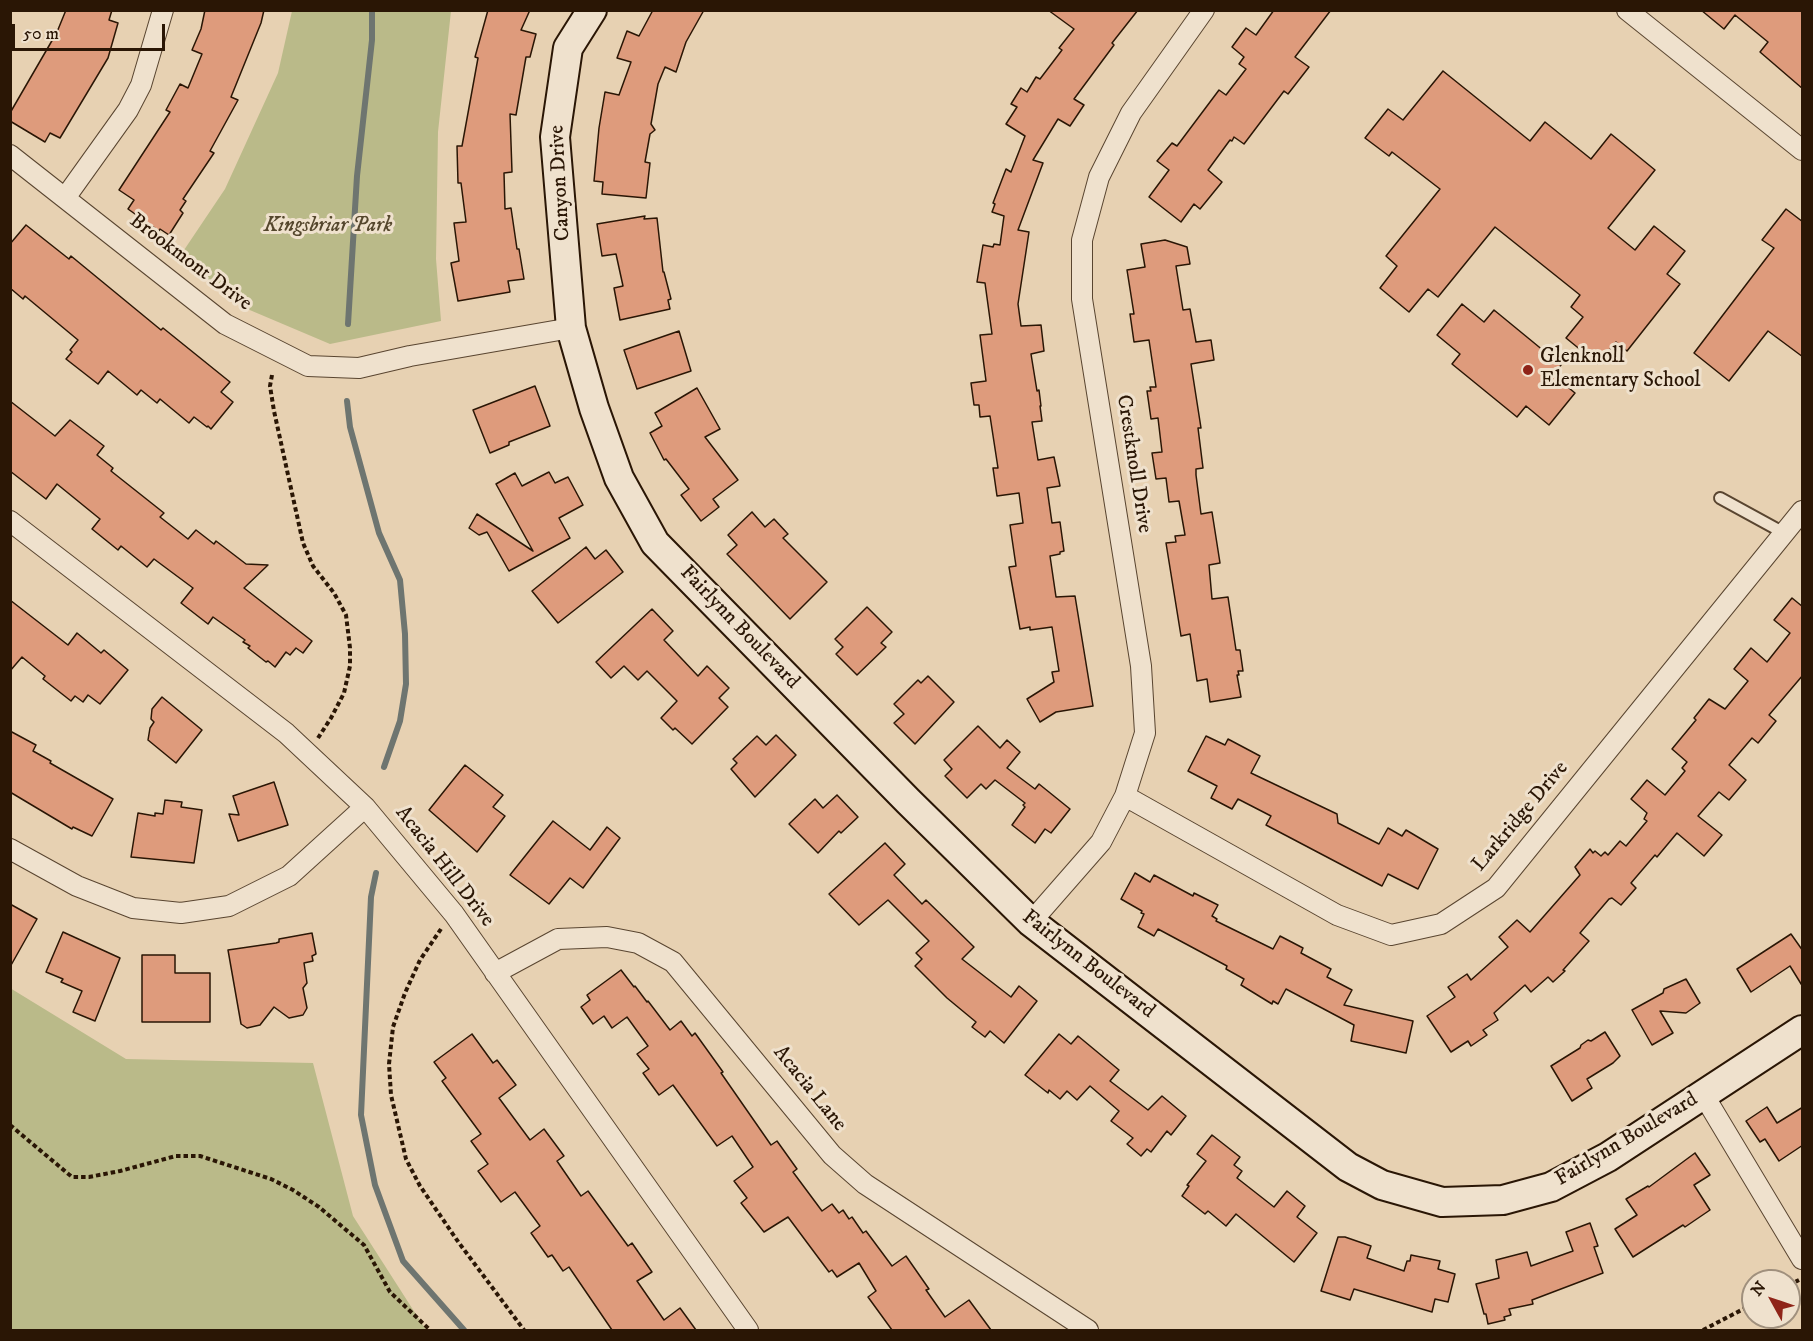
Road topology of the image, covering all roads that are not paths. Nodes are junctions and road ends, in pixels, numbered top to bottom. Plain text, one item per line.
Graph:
1 (163, 10) edge
2 (592, 10) edge
3 (1204, 10) edge
4 (1627, 10) edge
5 (1803, 150) edge
6 (10, 155) edge
7 (65, 198) junction
8 (571, 328) junction
9 (1720, 498) dead end
10 (1803, 511) edge
11 (10, 521) edge
12 (1785, 533) junction
13 (1125, 796) junction
14 (365, 807) junction
15 (10, 849) edge
16 (1031, 922) junction
17 (495, 973) junction
18 (1803, 1030) edge
19 (1703, 1094) junction
20 (1803, 1259) edge
21 (748, 1330) edge
22 (1088, 1330) edge

1 - 7 street
2 - 8 street, Canyon Drive
3 - 13 street, Crestknoll Drive
4 - 5 street
6 - 7 street, Brookmont Drive
7 - 8 street, Brookmont Drive
8 - 16 street, Fairlynn Boulevard
9 - 12 lane
10 - 12 street, Larkridge Drive
11 - 14 street, Acacia Hill Drive
12 - 13 street, Larkridge Drive
13 - 16 street, Crestknoll Drive
14 - 15 street
14 - 17 street, Acacia Hill Drive
16 - 19 street, Fairlynn Boulevard
17 - 21 street, Acacia Hill Drive
17 - 22 street, Acacia Lane
18 - 19 street, Fairlynn Boulevard
19 - 20 street

